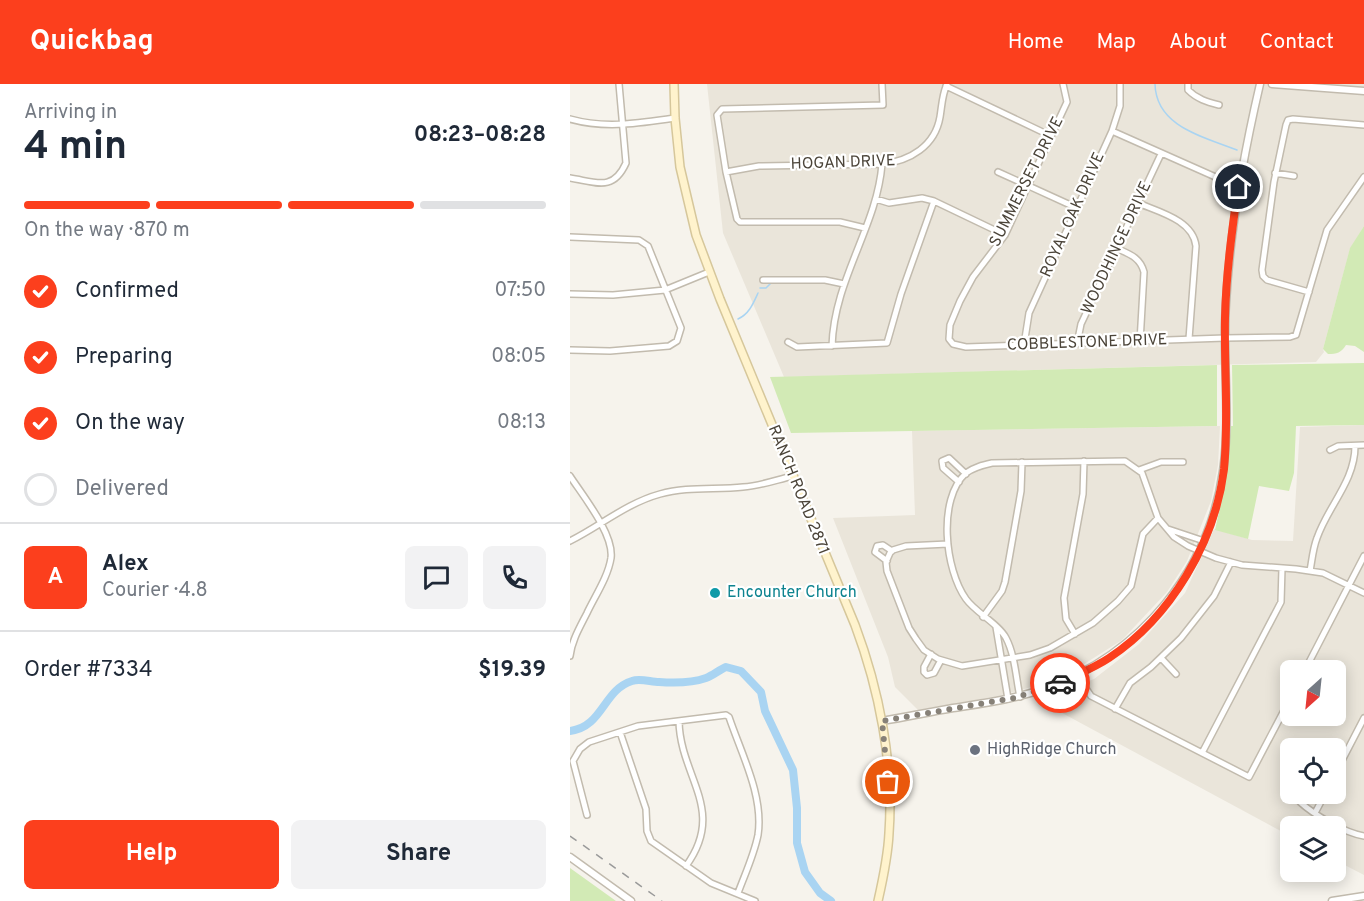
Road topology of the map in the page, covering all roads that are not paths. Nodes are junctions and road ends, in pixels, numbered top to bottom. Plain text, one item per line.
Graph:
1 (619, 84) edge
2 (674, 84) edge
3 (882, 84) edge
4 (1063, 84) edge
5 (1120, 84) edge
6 (1188, 84) edge
7 (1260, 84) edge
8 (1272, 84) edge
9 (946, 85) edge
10 (1364, 91) edge
11 (1219, 105) dead end
12 (675, 118) junction
13 (570, 119) edge
14 (1364, 125) edge
15 (623, 126) junction
16 (1112, 131) junction
17 (1051, 136) junction
18 (1161, 154) junction
19 (882, 164) junction
20 (726, 172) junction
21 (998, 172) dead end
22 (1275, 173) junction
23 (1294, 176) dead end
24 (1215, 177) junction
25 (1364, 177) edge
26 (570, 178) edge
27 (1240, 178) junction
28 (1027, 186) junction
29 (1238, 187) junction
30 (876, 199) junction
31 (934, 201) junction
32 (1138, 203) junction
33 (1077, 208) junction
34 (864, 228) junction
35 (1005, 235) junction
36 (570, 237) edge
37 (1116, 248) junction
38 (709, 272) junction
39 (763, 280) dead end
40 (844, 284) junction
41 (665, 290) junction
42 (1309, 292) junction
43 (570, 294) edge
44 (1225, 338) junction
45 (1189, 339) junction
46 (950, 341) joint
47 (788, 342) dead end
48 (1140, 342) junction
49 (1077, 344) junction
50 (1024, 345) junction
51 (832, 346) junction
52 (570, 350) edge
53 (1364, 445) edge
54 (1355, 446) junction
55 (1330, 450) dead end
56 (1084, 461) junction
57 (1022, 462) junction
58 (1183, 462) dead end
59 (1139, 471) junction
60 (966, 474) junction
61 (793, 476) junction
62 (570, 477) edge
63 (959, 482) junction
64 (1158, 518) junction
65 (600, 524) junction
66 (1168, 529) junction
67 (570, 541) edge
68 (1204, 541) junction
69 (948, 544) junction
70 (892, 551) junction
71 (1200, 551) junction
72 (1364, 556) edge
73 (887, 561) junction
74 (1231, 562) junction
75 (1282, 568) junction
76 (1310, 571) junction
77 (1350, 585) junction
78 (1364, 593) edge
79 (983, 617) junction
80 (996, 627) junction
81 (1075, 634) junction
82 (931, 654) junction
83 (570, 656) edge
84 (1012, 658) junction
85 (1161, 658) junction
86 (941, 660) junction
87 (1001, 660) junction
88 (1310, 660) edge
89 (1176, 674) dead end
90 (1077, 675) junction
91 (1020, 696) junction
92 (1008, 699) junction
93 (1116, 708) junction
94 (1280, 718) edge
95 (1364, 718) edge
96 (679, 721) junction
97 (882, 721) junction
98 (620, 732) junction
99 (1202, 753) junction
100 (1346, 753) edge
101 (572, 761) edge
102 (1303, 804) edge
103 (1320, 804) edge
104 (1315, 813) junction
105 (587, 815) dead end
106 (1364, 836) edge
107 (570, 857) edge
108 (686, 866) junction
109 (738, 893) junction
110 (1364, 896) edge
111 (631, 901) edge
112 (755, 901) edge
113 (878, 901) edge
114 (1332, 901) edge

1 - 15 street
2 - 12 main road, RANCH ROAD 2871
3 - 20 street
4 - 17 street, SUMMERSET DRIVE
5 - 16 street, ROYAL OAK DRIVE
6 - 11 street
7 - 27 street
8 - 10 street
9 - 17 street
9 - 19 street, HOGAN DRIVE
12 - 15 street
12 - 38 main road, RANCH ROAD 2871
13 - 15 street
14 - 22 street
15 - 26 street
16 - 18 street
16 - 33 street, ROYAL OAK DRIVE
17 - 28 street, SUMMERSET DRIVE
18 - 24 street
18 - 32 street, WOODHINGE DRIVE
19 - 20 street, HOGAN DRIVE
19 - 30 street
20 - 34 street
21 - 28 street
22 - 23 street
22 - 42 street
24 - 27 street
24 - 29 street
25 - 42 street
27 - 29 street
28 - 33 street
28 - 35 street, SUMMERSET DRIVE
29 - 44 street
30 - 31 street
30 - 34 street
31 - 35 street
31 - 51 street
32 - 37 street, WOODHINGE DRIVE
32 - 45 street
33 - 50 street, ROYAL OAK DRIVE
34 - 40 street
35 - 46 street, SUMMERSET DRIVE
36 - 41 street
37 - 48 street
37 - 49 street, WOODHINGE DRIVE
38 - 41 street
38 - 61 main road, RANCH ROAD 2871
39 - 40 street
40 - 51 street
41 - 43 street
41 - 52 street
42 - 44 street, COBBLESTONE DRIVE
44 - 45 street, COBBLESTONE DRIVE
44 - 68 street
45 - 48 street, COBBLESTONE DRIVE
46 - 50 street, COBBLESTONE DRIVE
47 - 51 street
48 - 49 street, COBBLESTONE DRIVE
49 - 50 street, COBBLESTONE DRIVE
53 - 54 street
54 - 55 street
54 - 76 street
56 - 57 street
56 - 59 street
56 - 81 street
57 - 60 street
57 - 79 street
58 - 59 street
59 - 64 street
60 - 63 street
60 - 63 street
61 - 65 street
61 - 97 main road, RANCH ROAD 2871
62 - 65 street
63 - 69 street
64 - 66 street
64 - 81 street
65 - 67 street
65 - 83 street
66 - 68 street
66 - 71 street
68 - 71 street
69 - 70 street
69 - 79 street
70 - 73 street
70 - 73 street
71 - 74 street
71 - 90 street
72 - 77 street
73 - 82 street
74 - 75 street
74 - 85 street
75 - 76 street
75 - 99 street
76 - 77 street
77 - 78 street
77 - 88 street
79 - 80 street
80 - 84 street
80 - 87 street
81 - 84 street
82 - 86 street
82 - 86 street
84 - 87 street
84 - 91 street
85 - 89 street
85 - 93 street
86 - 87 street
87 - 92 street
90 - 91 street
90 - 93 street
91 - 92 street
92 - 97 street
93 - 99 street
94 - 99 street
95 - 100 street
96 - 98 street
96 - 108 street
96 - 109 street
97 - 113 main road, RANCH ROAD 2871
98 - 101 street
98 - 108 street
101 - 105 street
102 - 104 street
103 - 104 street
104 - 106 street
107 - 111 street
108 - 109 street
109 - 112 street
110 - 114 street

